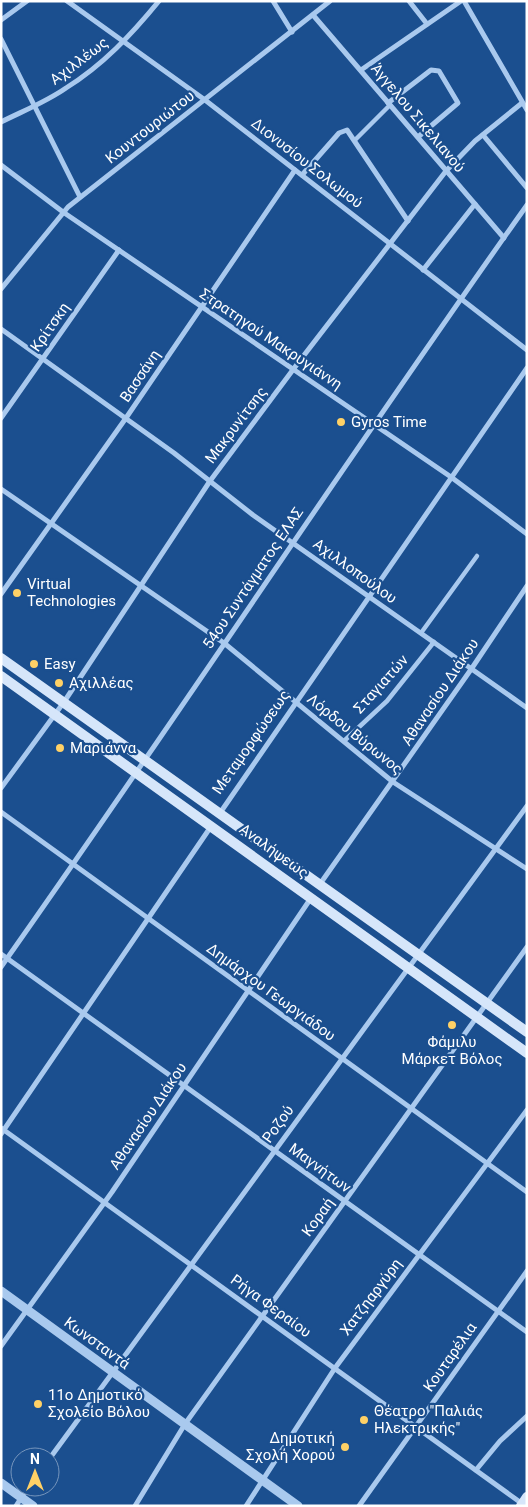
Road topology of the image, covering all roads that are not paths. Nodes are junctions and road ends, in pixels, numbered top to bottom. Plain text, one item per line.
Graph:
1 (27, 1) edge
2 (66, 1) edge
3 (159, 1) edge
4 (273, 1) edge
5 (330, 1) edge
6 (410, 1) edge
7 (462, 1) edge
8 (313, 15) junction
9 (1, 20) edge
10 (427, 24) junction
11 (292, 32) junction
12 (1, 40) edge
13 (123, 42) junction
14 (361, 70) junction
15 (205, 100) junction
16 (522, 103) junction
17 (389, 104) junction
18 (35, 106) junction
19 (527, 110) edge
20 (1, 122) edge
21 (483, 135) junction
22 (418, 137) junction
23 (355, 140) junction
24 (1, 165) edge
25 (295, 170) junction
26 (446, 171) junction
27 (302, 175) junction
28 (527, 188) edge
29 (80, 197) junction
30 (475, 204) junction
31 (527, 205) edge
32 (63, 212) junction
33 (408, 221) junction
34 (504, 238) junction
35 (391, 244) junction
36 (119, 250) junction
37 (423, 270) junction
38 (1, 289) edge
39 (461, 299) junction
40 (202, 307) junction
41 (1, 329) edge
42 (527, 350) edge
43 (43, 359) junction
44 (527, 368) edge
45 (293, 369) junction
46 (1, 418) edge
47 (126, 418) junction
48 (374, 424) junction
49 (451, 477) junction
50 (210, 481) junction
51 (1, 489) edge
52 (52, 523) junction
53 (527, 534) edge
54 (292, 542) junction
55 (477, 556) dead end
56 (141, 585) junction
57 (527, 586) edge
58 (1, 594) edge
59 (370, 597) junction
60 (421, 633) junction
61 (434, 642) junction
62 (224, 643) junction
63 (1, 658) edge
64 (472, 668) junction
65 (1, 676) edge
66 (64, 702) junction
67 (297, 703) junction
68 (527, 708) edge
69 (55, 714) junction
70 (344, 741) junction
71 (145, 760) junction
72 (137, 772) junction
73 (393, 782) junction
74 (1, 788) edge
75 (527, 806) edge
76 (1, 812) edge
77 (220, 813) junction
78 (212, 825) junction
79 (495, 848) junction
80 (73, 864) junction
81 (527, 869) edge
82 (320, 884) junction
83 (311, 897) junction
84 (148, 918) junction
85 (527, 947) edge
86 (1, 954) edge
87 (418, 954) junction
88 (7, 958) junction
89 (1, 967) edge
90 (408, 967) junction
91 (248, 990) junction
92 (486, 1003) junction
93 (84, 1013) junction
94 (477, 1017) junction
95 (527, 1032) edge
96 (527, 1053) edge
97 (342, 1059) junction
98 (185, 1086) junction
99 (410, 1108) junction
100 (527, 1110) edge
101 (2, 1131) edge
102 (275, 1150) junction
103 (487, 1163) junction
104 (527, 1192) edge
105 (345, 1201) junction
106 (105, 1202) junction
107 (419, 1254) junction
108 (191, 1264) junction
109 (527, 1271) edge
110 (1, 1291) edge
111 (27, 1309) junction
112 (498, 1312) junction
113 (262, 1315) junction
114 (527, 1332) edge
115 (1, 1346) edge
116 (335, 1368) junction
117 (113, 1372) junction
118 (527, 1416) edge
119 (185, 1424) junction
120 (416, 1427) junction
121 (58, 1447) edge
122 (476, 1470) junction
123 (262, 1480) junction
124 (21, 1497) joint
125 (524, 1503) edge
126 (16, 1506) edge
127 (34, 1506) edge
128 (134, 1506) edge
129 (246, 1506) edge
130 (298, 1506) edge
131 (359, 1506) edge

1 - 9 street
2 - 13 street, Διονυσίου Σολωμού
3 - 13 street, Αχιλλέως
4 - 11 street
5 - 8 street, Κουντουριώτου
6 - 10 street
7 - 10 street
7 - 16 street
8 - 11 street, Κουντουριώτου
8 - 14 street, Άγγελου Σικελιανού
10 - 14 street
11 - 15 street, Κουντουριώτου
12 - 18 street
13 - 15 street, Διονυσίου Σολωμού
13 - 18 street, Αχιλλέως
14 - 17 street, Άγγελου Σικελιανού
15 - 25 street, Διονυσίου Σολωμού
15 - 29 street, Κουντουριώτου
16 - 19 street
16 - 21 street, Μακρυνίτσης
17 - 22 street, Άγγελου Σικελιανού
17 - 22 street
17 - 23 street
18 - 20 street, Αχιλλέως
18 - 29 street
21 - 26 street, Μακρυνίτσης
21 - 28 street
22 - 26 street, Άγγελου Σικελιανού
23 - 27 street
23 - 33 street
24 - 32 street, Στρατηγού Μακρυγιάννη
25 - 27 street, Διονυσίου Σολωμού
25 - 40 street, Βασσάνη
26 - 30 street, Άγγελου Σικελιανού
26 - 33 street, Μακρυνίτσης
27 - 35 street, Διονυσίου Σολωμού
29 - 32 street, Κουντουριώτου
30 - 34 street, Άγγελου Σικελιανού
30 - 37 street
31 - 34 street, 54ου Συντάγματος ΕΛΑΣ
32 - 36 street, Στρατηγού Μακρυγιάννη
32 - 38 street, Κουντουριώτου
33 - 35 street, Μακρυνίτσης
34 - 39 street, 54ου Συντάγματος ΕΛΑΣ
35 - 37 street, Διονυσίου Σολωμού
35 - 45 street, Μακρυνίτσης
36 - 40 street, Στρατηγού Μακρυγιάννη
36 - 43 street, Κρίτσκη
37 - 39 street, Διονυσίου Σολωμού
39 - 42 street, Διονυσίου Σολωμού
39 - 48 street, 54ου Συντάγματος ΕΛΑΣ
40 - 45 street, Στρατηγού Μακρυγιάννη
40 - 47 street, Βασσάνη
41 - 43 street, Αχιλλοπούλου
43 - 46 street, Κρίτσκη
43 - 47 street, Αχιλλοπούλου
44 - 49 street, Μεταμορφώσεως
45 - 48 street, Στρατηγού Μακρυγιάννη
45 - 50 street, Μακρυνίτσης
47 - 50 street, Αχιλλοπούλου
47 - 52 street, Βασσάνη
48 - 49 street, Στρατηγού Μακρυγιάννη
48 - 54 street, 54ου Συντάγματος ΕΛΑΣ
49 - 53 street, Στρατηγού Μακρυγιάννη
49 - 59 street, Μεταμορφώσεως
50 - 54 street, Αχιλλοπούλου
50 - 56 street, Μακρυνίτσης
51 - 52 street, Λόρδου Βύρωνος
52 - 56 street, Λόρδου Βύρωνος
52 - 58 street, Βασσάνη
54 - 59 street, Αχιλλοπούλου
54 - 62 street, 54ου Συντάγματος ΕΛΑΣ
55 - 60 street
56 - 62 street, Λόρδου Βύρωνος
56 - 66 street, Μακρυνίτσης
57 - 64 street, Αθανασίου Διάκου
59 - 60 street, Αχιλλοπούλου
59 - 67 street, Μεταμορφώσεως
60 - 61 street, Αχιλλοπούλου
61 - 64 street, Αχιλλοπούλου
61 - 70 street, Σταγιατών
62 - 67 street, Λόρδου Βύρωνος
62 - 71 street, 54ου Συντάγματος ΕΛΑΣ
63 - 66 main road, Αναλήψεως
64 - 68 street, Αχιλλοπούλου
64 - 73 street, Αθανασίου Διάκου
65 - 69 main road, Αναλήψεως
66 - 69 street, Μακρυνίτσης
66 - 71 main road, Αναλήψεως
67 - 70 street, Λόρδου Βύρωνος
67 - 77 street, Μεταμορφώσεως
69 - 72 main road, Αναλήψεως
69 - 74 street, Μακρυνίτσης
70 - 73 street, Λόρδου Βύρωνος
71 - 72 street, 54ου Συντάγματος ΕΛΑΣ
71 - 77 main road, Αναλήψεως
72 - 78 main road, Αναλήψεως
72 - 80 street, 54ου Συντάγματος ΕΛΑΣ
73 - 79 street, Λόρδου Βύρωνος
73 - 82 street, Αθανασίου Διάκου
75 - 79 street, Ροζού
76 - 80 street, Δημάρχου Γεωργιάδου
77 - 78 main road, Μεταμορφώσεως
77 - 82 main road, Αναλήψεως
78 - 83 main road, Αναλήψεως
78 - 84 street, Μεταμορφώσεως
79 - 81 street, Λόρδου Βύρωνος
79 - 87 street, Ροζού
80 - 84 street, Δημάρχου Γεωργιάδου
80 - 88 street, 54ου Συντάγματος ΕΛΑΣ
82 - 87 main road, Αναλήψεως
83 - 90 main road, Αναλήψεως
83 - 91 street, Αθανασίου Διάκου
84 - 91 street, Δημάρχου Γεωργιάδου
84 - 93 street, Μεταμορφώσεως
85 - 92 street, Κοραή
86 - 88 street, Μαγνήτων
87 - 90 street, Ροζού
87 - 92 main road, Αναλήψεως
88 - 89 street, 54ου Συντάγματος ΕΛΑΣ
88 - 93 street, Μαγνήτων
90 - 94 main road, Αναλήψεως
90 - 97 street, Ροζού
91 - 97 street, Δημάρχου Γεωργιάδου
91 - 98 street, Αθανασίου Διάκου
92 - 94 street, Κοραή
92 - 95 main road, Αναλήψεως
93 - 98 street, Μαγνήτων
93 - 101 street, Μεταμορφώσεως
94 - 96 main road, Αναλήψεως
94 - 99 street, Κοραή
97 - 99 street, Δημάρχου Γεωργιάδου
97 - 102 street, Ροζού
98 - 102 street, Μαγνήτων
98 - 106 street, Αθανασίου Διάκου
99 - 103 street, Δημάρχου Γεωργιάδου
99 - 105 street, Κοραή
100 - 103 street, Χατζηαργύρη
101 - 106 street, Ρήγα Φεραίου
102 - 105 street, Μαγνήτων
102 - 108 street, Ροζού
103 - 104 street, Δημάρχου Γεωργιάδου
103 - 107 street, Χατζηαργύρη
105 - 107 street, Μαγνήτων
105 - 113 street, Κοραή
106 - 108 street, Ρήγα Φεραίου
106 - 111 street, Αθανασίου Διάκου
107 - 112 street, Μαγνήτων
107 - 116 street, Χατζηαργύρη
108 - 113 street, Ρήγα Φεραίου
108 - 117 street, Ροζού
109 - 112 street, Κουταρέλια
110 - 111 street, Κωνσταντά
111 - 115 street, Αθανασίου Διάκου
111 - 117 street, Κωνσταντά
112 - 114 street, Μαγνήτων
112 - 120 street, Κουταρέλια
113 - 116 street, Ρήγα Φεραίου
113 - 119 street, Κοραή
116 - 120 street, Ρήγα Φεραίου
116 - 123 street, Χατζηαργύρη
117 - 119 street, Κωνσταντά
117 - 121 street, Ροζού
118 - 122 street
119 - 123 street, Κωνσταντά
119 - 128 street, Κοραή
120 - 122 street, Ρήγα Φεραίου
120 - 131 street, Κουταρέλια
122 - 125 street, Ρήγα Φεραίου
123 - 129 street, Χατζηαργύρη
123 - 130 street, Κωνσταντά
124 - 126 street
124 - 127 street

